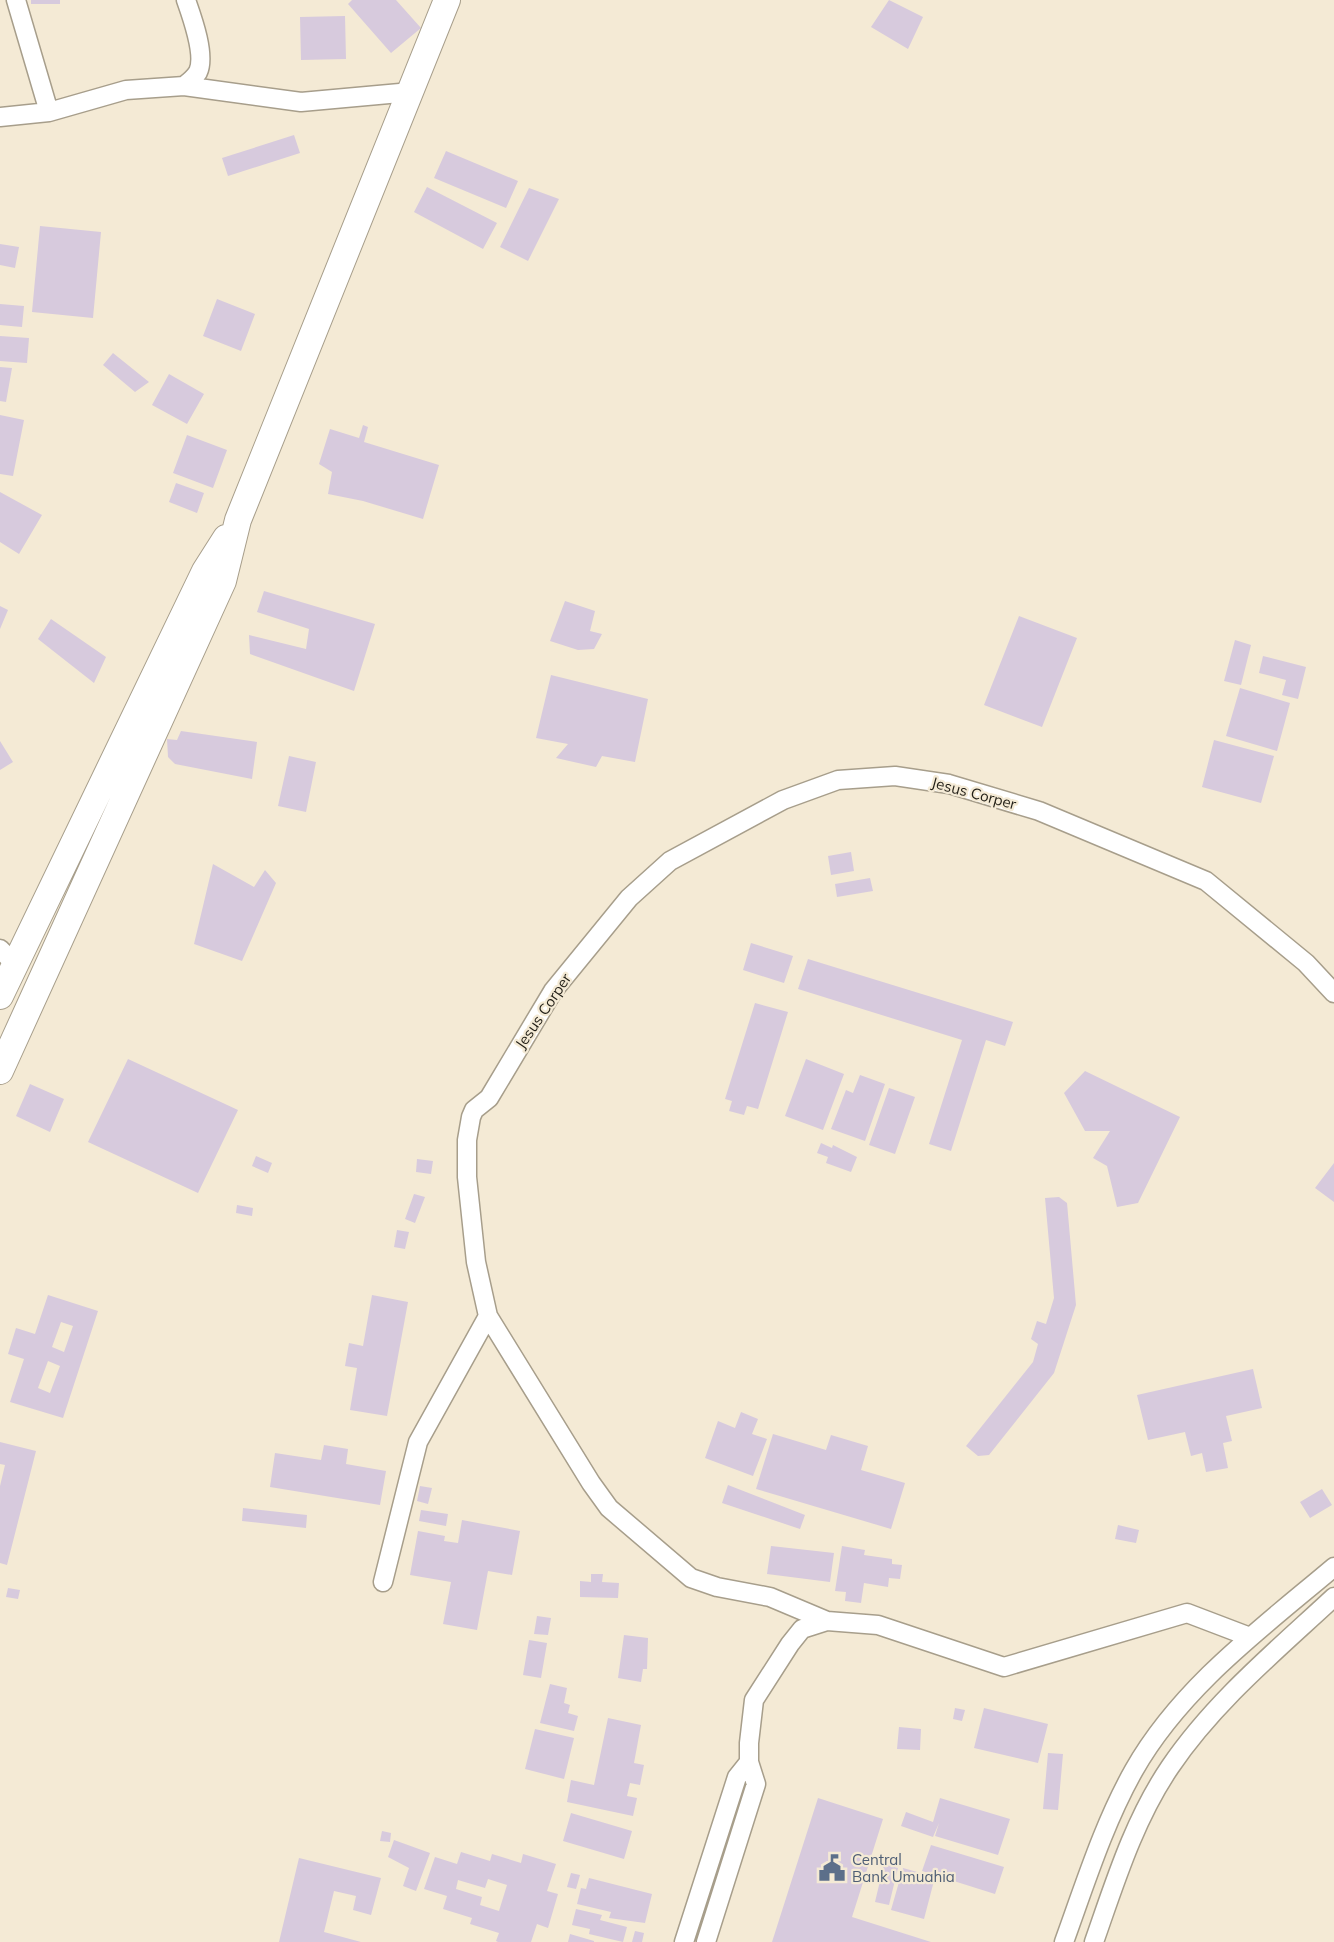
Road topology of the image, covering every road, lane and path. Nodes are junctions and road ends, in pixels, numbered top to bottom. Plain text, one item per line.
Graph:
1 (16, 0) edge
2 (186, 0) edge
3 (447, 0) edge
4 (184, 86) junction
5 (411, 92) junction
6 (49, 112) junction
7 (0, 117) edge
8 (238, 520) junction
9 (8, 957) edge
10 (1334, 993) edge
11 (0, 996) edge
12 (0, 1071) edge
13 (488, 1316) junction
14 (1334, 1567) edge
15 (384, 1582) dead end
16 (1334, 1597) edge
17 (827, 1621) junction
18 (1250, 1637) junction
19 (750, 1762) junction
20 (684, 1942) edge
21 (706, 1942) edge
22 (1064, 1942) edge
23 (1094, 1942) edge

1 - 6 street
2 - 4 street
3 - 5 street
4 - 5 street
4 - 6 street
5 - 8 street
6 - 7 street
8 - 9 street
8 - 12 street
9 - 11 street
10 - 13 street, Jesus Corper
13 - 15 street
13 - 17 street, Jesus Corper
14 - 18 street
16 - 23 street
17 - 18 street
17 - 19 street
18 - 22 street
19 - 20 street
19 - 21 street

